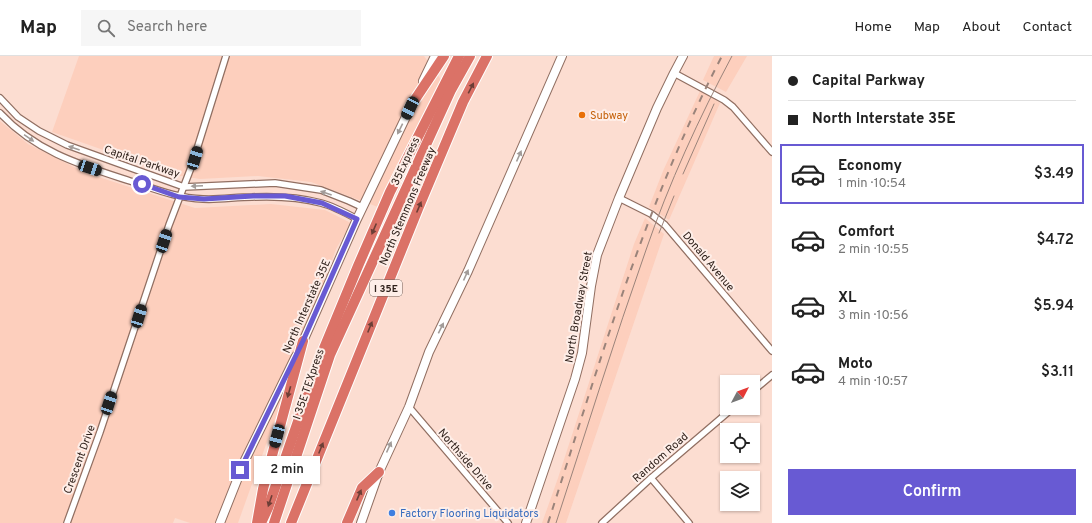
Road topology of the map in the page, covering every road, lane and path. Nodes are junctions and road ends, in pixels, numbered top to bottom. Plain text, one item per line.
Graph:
1 (226, 56) edge
2 (435, 56) edge
3 (444, 56) edge
4 (459, 56) edge
5 (470, 56) edge
6 (487, 56) edge
7 (562, 56) edge
8 (683, 56) edge
9 (674, 73) junction
10 (0, 98) edge
11 (410, 108) junction
12 (0, 113) edge
13 (772, 152) edge
14 (184, 186) junction
15 (179, 197) junction
16 (619, 198) junction
17 (362, 207) junction
18 (357, 219) junction
19 (365, 278) joint
20 (303, 341) junction
21 (772, 351) edge
22 (772, 375) edge
23 (760, 385) edge
24 (409, 407) junction
25 (725, 415) edge
26 (379, 472) junction
27 (652, 478) junction
28 (67, 523) edge
29 (220, 523) edge
30 (257, 523) edge
31 (261, 523) edge
32 (274, 523) edge
33 (291, 523) edge
34 (347, 523) edge
35 (361, 523) edge
36 (508, 523) edge
37 (526, 523) edge
38 (602, 523) edge
39 (689, 523) edge

1 - 14 street, Crescent Drive
2 - 11 main road, North Interstate 35E
3 - 11 highway
4 -> 31 highway, North Stemmons Freeway
5 - 19 highway, 35Express
33 -> 6 highway, North Stemmons Freeway / I 35E
24 -> 7 main road
8 - 9 main road, North Broadway Street
9 - 13 street
9 - 16 main road, North Broadway Street
14 -> 10 street, Capital Parkway
11 -> 17 main road, North Interstate 35E
12 -> 15 street, Capital Parkway
14 - 15 street, Crescent Drive
17 -> 14 street, Capital Parkway
15 - 18 street, Capital Parkway
15 - 28 street, Crescent Drive
16 - 21 street, Donald Avenue
16 - 37 main road, North Broadway Street
17 - 18 main road, North Interstate 35E
18 - 20 main road, North Interstate 35E
19 - 32 highway, I 35E TEXpress
20 - 29 main road, North Interstate 35E
20 -> 30 highway
22 - 23 street
26 -> 24 main road
24 - 36 street, Northside Drive
25 - 27 street, Random Road
34 -> 26 highway
26 - 35 main road
27 - 38 street, Random Road
27 - 39 street

